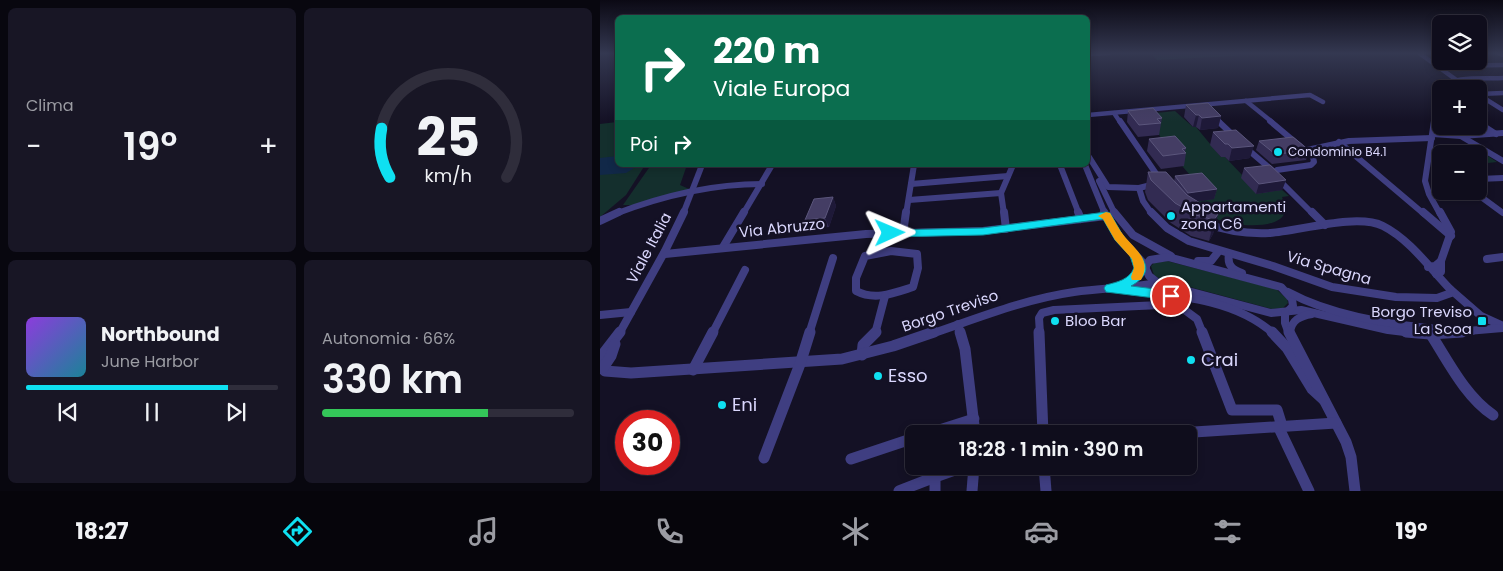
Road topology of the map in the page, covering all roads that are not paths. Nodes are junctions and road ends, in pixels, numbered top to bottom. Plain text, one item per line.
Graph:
1 (1450, 76) edge
2 (1503, 78) edge
3 (1456, 80) joint
4 (1503, 93) edge
5 (1487, 94) edge
6 (1487, 99) edge
7 (1246, 100) junction
8 (1323, 102) dead end
9 (1201, 105) junction
10 (1503, 110) edge
11 (1114, 113) junction
12 (1090, 115) edge
13 (1487, 128) edge
14 (1503, 133) edge
15 (1496, 134) junction
16 (1433, 136) junction
17 (1459, 136) junction
18 (1339, 142) junction
19 (1305, 149) junction
20 (1090, 158) edge
21 (1090, 160) edge
22 (1503, 161) edge
23 (701, 167) edge
24 (771, 167) edge
25 (914, 167) edge
26 (1012, 167) edge
27 (1061, 167) edge
28 (1086, 167) edge
29 (1274, 171) junction
30 (1008, 176) junction
31 (1503, 178) edge
32 (1487, 179) edge
33 (762, 184) junction
34 (911, 184) junction
35 (1139, 188) junction
36 (694, 191) junction
37 (1001, 193) junction
38 (910, 200) junction
39 (1485, 200) edge
40 (1503, 213) edge
41 (1106, 216) junction
42 (1081, 219) junction
43 (1197, 219) edge
44 (600, 221) edge
45 (1325, 225) junction
46 (1006, 229) junction
47 (903, 233) junction
48 (1451, 236) junction
49 (722, 248) junction
50 (1152, 248) junction
51 (1218, 252) junction
52 (665, 254) junction
53 (1229, 254) junction
54 (1136, 255) junction
55 (833, 258) dead end
56 (1503, 258) edge
57 (1487, 259) dead end
58 (1178, 260) junction
59 (1194, 260) junction
60 (1441, 261) junction
61 (1145, 267) junction
62 (1428, 267) junction
63 (745, 270) dead end
64 (1436, 274) junction
65 (1137, 276) junction
66 (1158, 283) junction
67 (1279, 286) junction
68 (1110, 288) junction
69 (1450, 289) junction
70 (1288, 292) junction
71 (885, 296) junction
72 (1051, 296) junction
73 (1230, 303) junction
74 (1054, 310) junction
75 (632, 312) junction
76 (1286, 313) junction
77 (1314, 314) junction
78 (600, 315) edge
79 (958, 324) junction
80 (1503, 327) edge
81 (1429, 331) junction
82 (1290, 335) junction
83 (615, 342) junction
84 (862, 355) junction
85 (600, 358) edge
86 (800, 364) junction
87 (1307, 369) junction
88 (693, 370) junction
89 (601, 371) edge
90 (1324, 400) junction
91 (1493, 415) dead end
92 (974, 418) junction
93 (1336, 423) junction
94 (953, 425) edge
95 (974, 425) edge
96 (1043, 425) edge
97 (1280, 426) junction
98 (1197, 432) edge
99 (905, 441) edge
100 (764, 458) dead end
101 (851, 459) dead end
102 (941, 475) edge
103 (973, 475) edge
104 (1045, 475) edge
105 (935, 477) junction
106 (899, 491) edge
107 (934, 491) edge
108 (972, 491) edge
109 (1046, 491) edge
110 (1308, 491) edge
111 (1355, 491) edge

1 - 3 street
2 - 3 street
4 - 5 street
6 - 10 street
7 - 8 street
7 - 9 street
7 - 19 street
9 - 11 street
9 - 29 street
11 - 12 street
11 - 35 street
13 - 15 street
14 - 15 street
15 - 17 street
16 - 17 street
16 - 18 street
16 - 48 street
17 - 22 street
18 - 19 street
18 - 48 street
19 - 29 street
20 - 35 street
21 - 50 street
23 - 36 street, Viale Italia
24 - 33 street
25 - 34 street
26 - 30 street
27 - 42 street
28 - 41 street
29 - 45 street
30 - 34 street
30 - 37 street
31 - 32 street
33 - 36 street
33 - 49 street
34 - 38 street
35 - 51 street, Via Spagna
36 - 44 street
36 - 52 street, Viale Italia
37 - 38 street
37 - 46 street
38 - 47 street
39 - 40 street
41 - 42 street, Via Abruzzo
41 - 54 street
42 - 46 street, Via Abruzzo
43 - 45 street, Via Spagna
45 - 62 street, Via Spagna
46 - 47 street, Via Abruzzo
47 - 49 street, Via Abruzzo
48 - 60 street
49 - 52 street, Via Abruzzo
50 - 58 street
50 - 59 street
51 - 53 street, Via Spagna
51 - 59 street
52 - 75 street, Viale Italia
53 - 67 street, Via Spagna
53 - 69 street, Via Spagna
54 - 61 street
54 - 65 street
55 - 86 street
56 - 57 street
58 - 59 street
58 - 61 street
58 - 67 street
60 - 62 street
60 - 64 street
61 - 65 street, Borgo Treviso
61 - 66 street
62 - 64 street, Via Spagna
63 - 88 street
64 - 69 street, Via Spagna
65 - 68 street, Borgo Treviso
66 - 68 street, Borgo Treviso
66 - 73 street
67 - 70 street
68 - 72 street, Borgo Treviso
68 - 90 street
69 - 80 street
70 - 76 street
70 - 81 street
71 - 71 street
71 - 84 street
72 - 74 street
72 - 79 street, Borgo Treviso
73 - 76 street
73 - 87 street
74 - 96 street
74 - 97 street
75 - 78 street
75 - 83 street, Viale Italia
76 - 77 street
76 - 82 street
77 - 81 street
77 - 82 street
79 - 84 street, Borgo Treviso
79 - 92 street
80 - 81 street
81 - 91 street
82 - 87 street
83 - 85 street, Viale Italia
83 - 89 street, Viale Italia
84 - 86 street, Borgo Treviso
86 - 88 street, Borgo Treviso
86 - 100 street
87 - 90 street
88 - 89 street, Borgo Treviso
90 - 93 street
92 - 94 street
92 - 95 street
93 - 97 street
93 - 111 street
97 - 98 street
97 - 110 street
99 - 101 street
102 - 105 street
103 - 108 street
104 - 109 street
105 - 106 street
105 - 107 street

